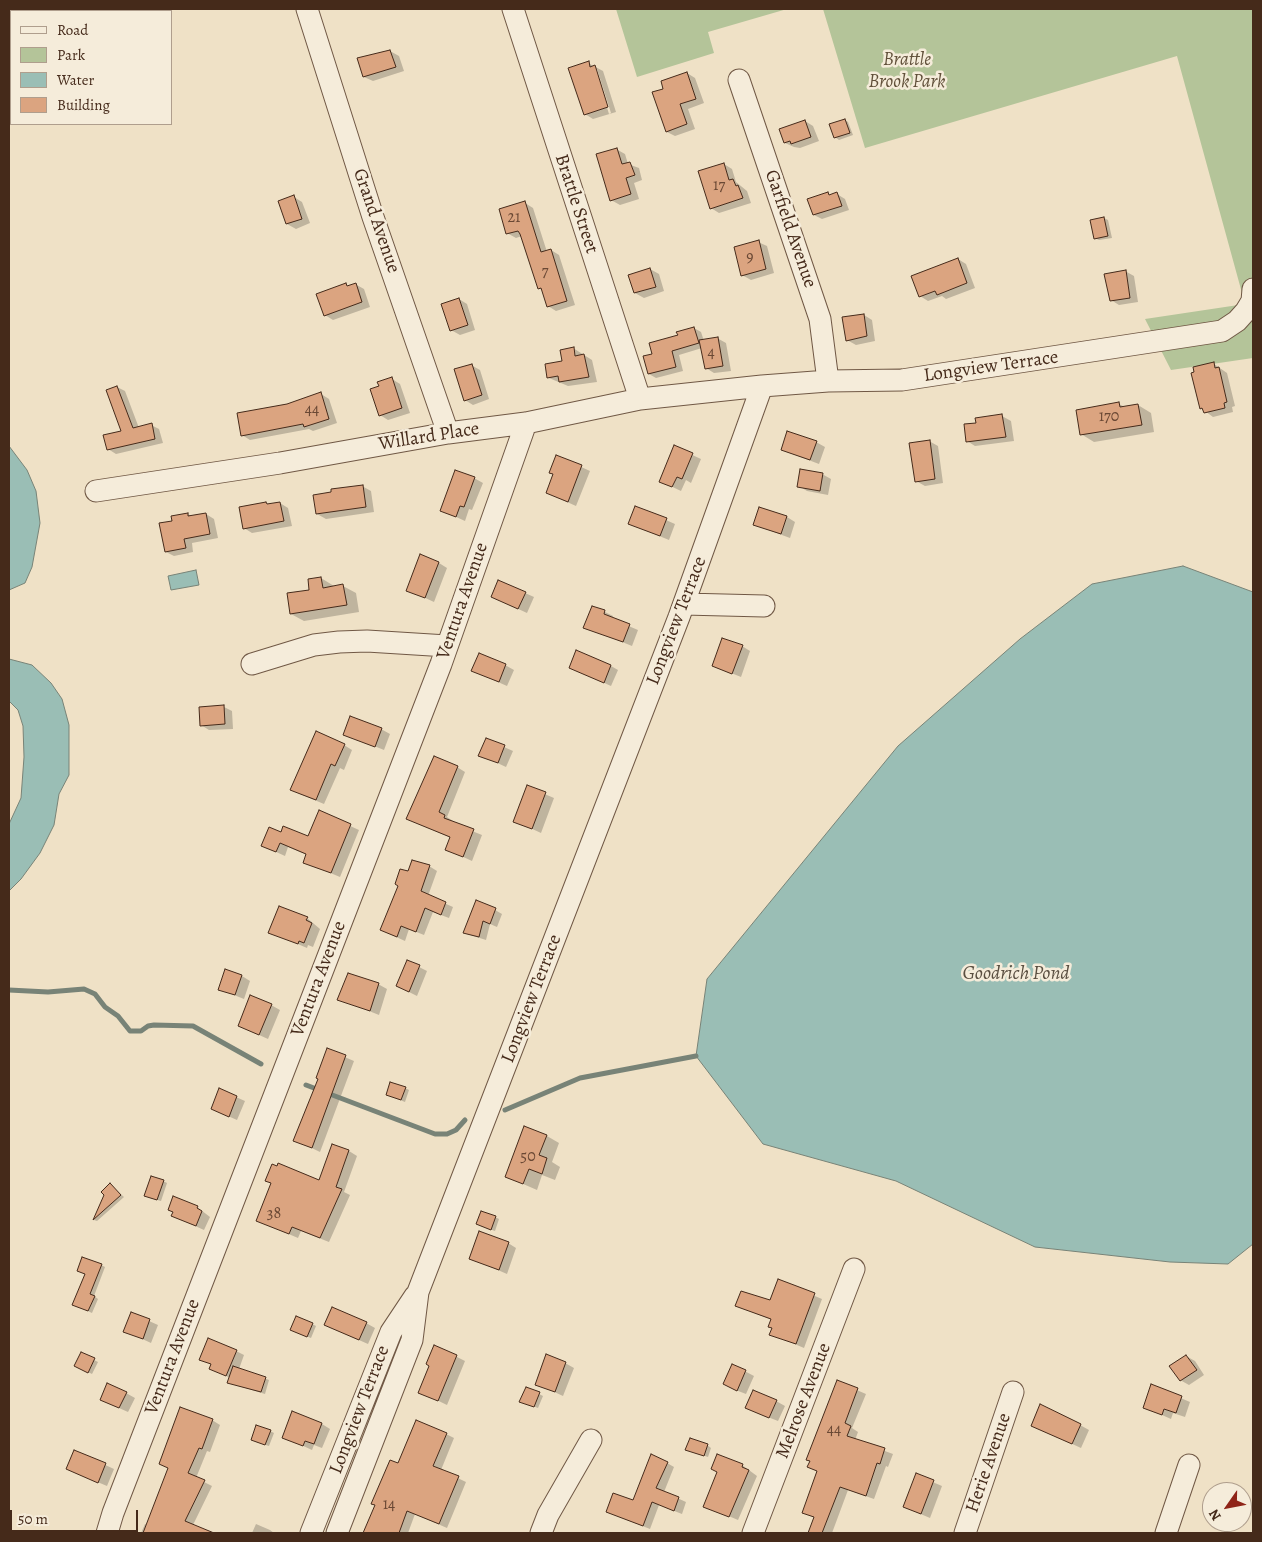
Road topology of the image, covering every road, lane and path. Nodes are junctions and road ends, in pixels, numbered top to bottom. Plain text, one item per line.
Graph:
1 (307, 9) edge
2 (513, 9) edge
3 (739, 80) dead end
4 (1253, 289) edge
5 (828, 380) junction
6 (762, 386) junction
7 (640, 399) junction
8 (526, 423) junction
9 (448, 433) junction
10 (96, 491) dead end
11 (684, 604) junction
12 (764, 606) dead end
13 (447, 646) junction
14 (252, 664) dead end
15 (854, 1269) dead end
16 (418, 1292) junction
17 (1013, 1392) dead end
18 (592, 1440) dead end
19 (1189, 1465) dead end
20 (107, 1533) edge
21 (312, 1533) edge
22 (336, 1533) edge
23 (541, 1533) edge
24 (753, 1533) edge
25 (965, 1533) edge
26 (1166, 1533) edge

1 - 9 street, Grand Avenue
2 - 7 street, Brattle Street
3 - 5 street, Garfield Avenue
4 - 5 street, Longview Terrace
5 - 6 street, Longview Terrace
6 - 7 street, Willard Place
6 - 11 street, Longview Terrace
7 - 8 street, Willard Place
8 - 9 street, Willard Place
8 - 13 street, Ventura Avenue
9 - 10 street, Willard Place
11 - 12 street
11 - 16 street, Longview Terrace
13 - 14 street
13 - 20 street, Ventura Avenue
15 - 24 street, Melrose Avenue
16 - 21 street, Longview Terrace
16 - 22 street, Longview Terrace
17 - 25 street, Herie Avenue
18 - 23 street
19 - 26 street

